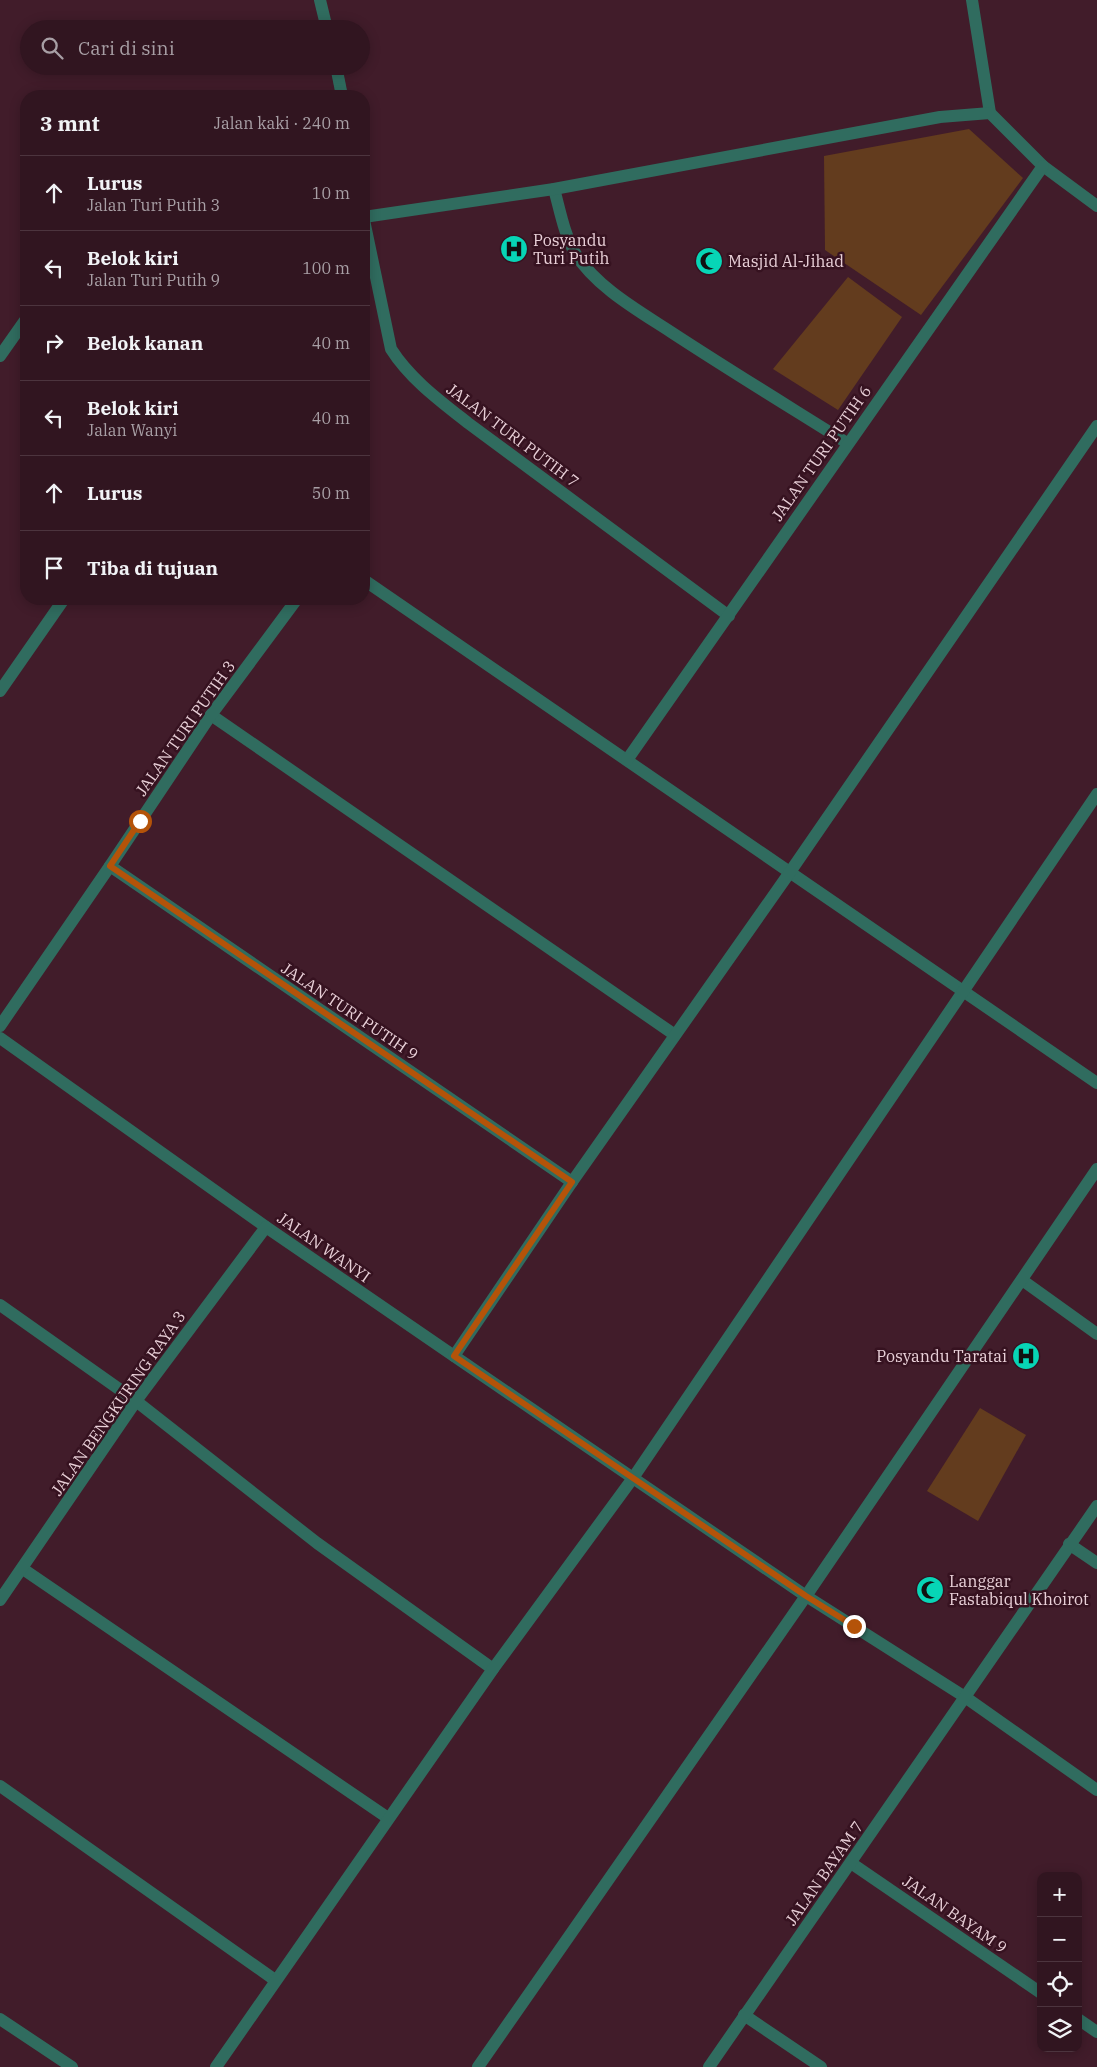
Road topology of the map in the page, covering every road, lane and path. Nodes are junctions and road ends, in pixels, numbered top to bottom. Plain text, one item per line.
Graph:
1 (320, 0) edge
2 (972, 0) edge
3 (325, 20) edge
4 (338, 75) edge
5 (341, 90) edge
6 (990, 113) junction
7 (1043, 166) junction
8 (554, 189) junction
9 (1097, 206) edge
10 (370, 217) edge
11 (370, 247) edge
12 (20, 328) edge
13 (0, 356) edge
14 (1097, 426) edge
15 (847, 443) junction
16 (370, 584) edge
17 (60, 605) edge
18 (293, 605) edge
19 (729, 616) junction
20 (0, 690) edge
21 (211, 715) junction
22 (627, 760) junction
23 (1097, 794) edge
24 (110, 866) junction
25 (790, 872) junction
26 (964, 991) junction
27 (0, 1026) edge
28 (675, 1035) junction
29 (0, 1038) edge
30 (1097, 1083) edge
31 (1097, 1169) edge
32 (572, 1182) junction
33 (266, 1227) junction
34 (1022, 1280) junction
35 (0, 1305) edge
36 (1097, 1334) edge
37 (454, 1356) junction
38 (136, 1401) junction
39 (633, 1478) junction
40 (1097, 1506) edge
41 (1069, 1544) junction
42 (1097, 1563) edge
43 (23, 1569) junction
44 (806, 1596) junction
45 (0, 1600) edge
46 (493, 1669) junction
47 (966, 1697) junction
48 (0, 1786) edge
49 (1097, 1790) edge
50 (388, 1818) junction
51 (851, 1863) junction
52 (275, 1980) junction
53 (1037, 1990) edge
54 (744, 2015) junction
55 (0, 2019) edge
56 (1082, 2022) edge
57 (1097, 2032) edge
58 (72, 2067) edge
59 (216, 2067) edge
60 (478, 2067) edge
61 (709, 2067) edge
62 (821, 2067) edge

1 - 3 street
2 - 6 street
4 - 5 street
6 - 7 street
6 - 8 street
7 - 9 street
7 - 15 street, JALAN TURI PUTIH 6
8 - 10 street
8 - 15 street
11 - 19 street, JALAN TURI PUTIH 7
12 - 13 street
14 - 25 street
15 - 19 street, JALAN TURI PUTIH 6
16 - 22 street
17 - 20 street
18 - 21 street, JALAN TURI PUTIH 3
19 - 22 street, JALAN TURI PUTIH 6
21 - 24 street, JALAN TURI PUTIH 3
21 - 28 street
22 - 25 street
23 - 26 street
24 - 27 street, JALAN TURI PUTIH 3
24 - 32 street, JALAN TURI PUTIH 9
25 - 26 street
25 - 28 street
26 - 30 street
26 - 39 street
28 - 32 street
29 - 33 street, JALAN WANYI
31 - 34 street
32 - 37 street
33 - 37 street, JALAN WANYI
33 - 38 street, JALAN BENGKURING RAYA 3
34 - 36 street
34 - 44 street
35 - 38 street
37 - 39 street, JALAN WANYI
38 - 43 street, JALAN BENGKURING RAYA 3
38 - 46 street
39 - 44 street, JALAN WANYI
39 - 46 street
40 - 41 street, JALAN BAYAM 7
41 - 42 street
41 - 47 street, JALAN BAYAM 7
43 - 45 street, JALAN BENGKURING RAYA 3
43 - 50 street
44 - 47 street, JALAN WANYI
44 - 60 street
46 - 50 street
47 - 49 street, JALAN WANYI
47 - 51 street, JALAN BAYAM 7
48 - 52 street
50 - 52 street
51 - 53 street, JALAN BAYAM 9
51 - 54 street, JALAN BAYAM 7
52 - 59 street
54 - 61 street, JALAN BAYAM 7
54 - 62 street
55 - 58 street
56 - 57 street

